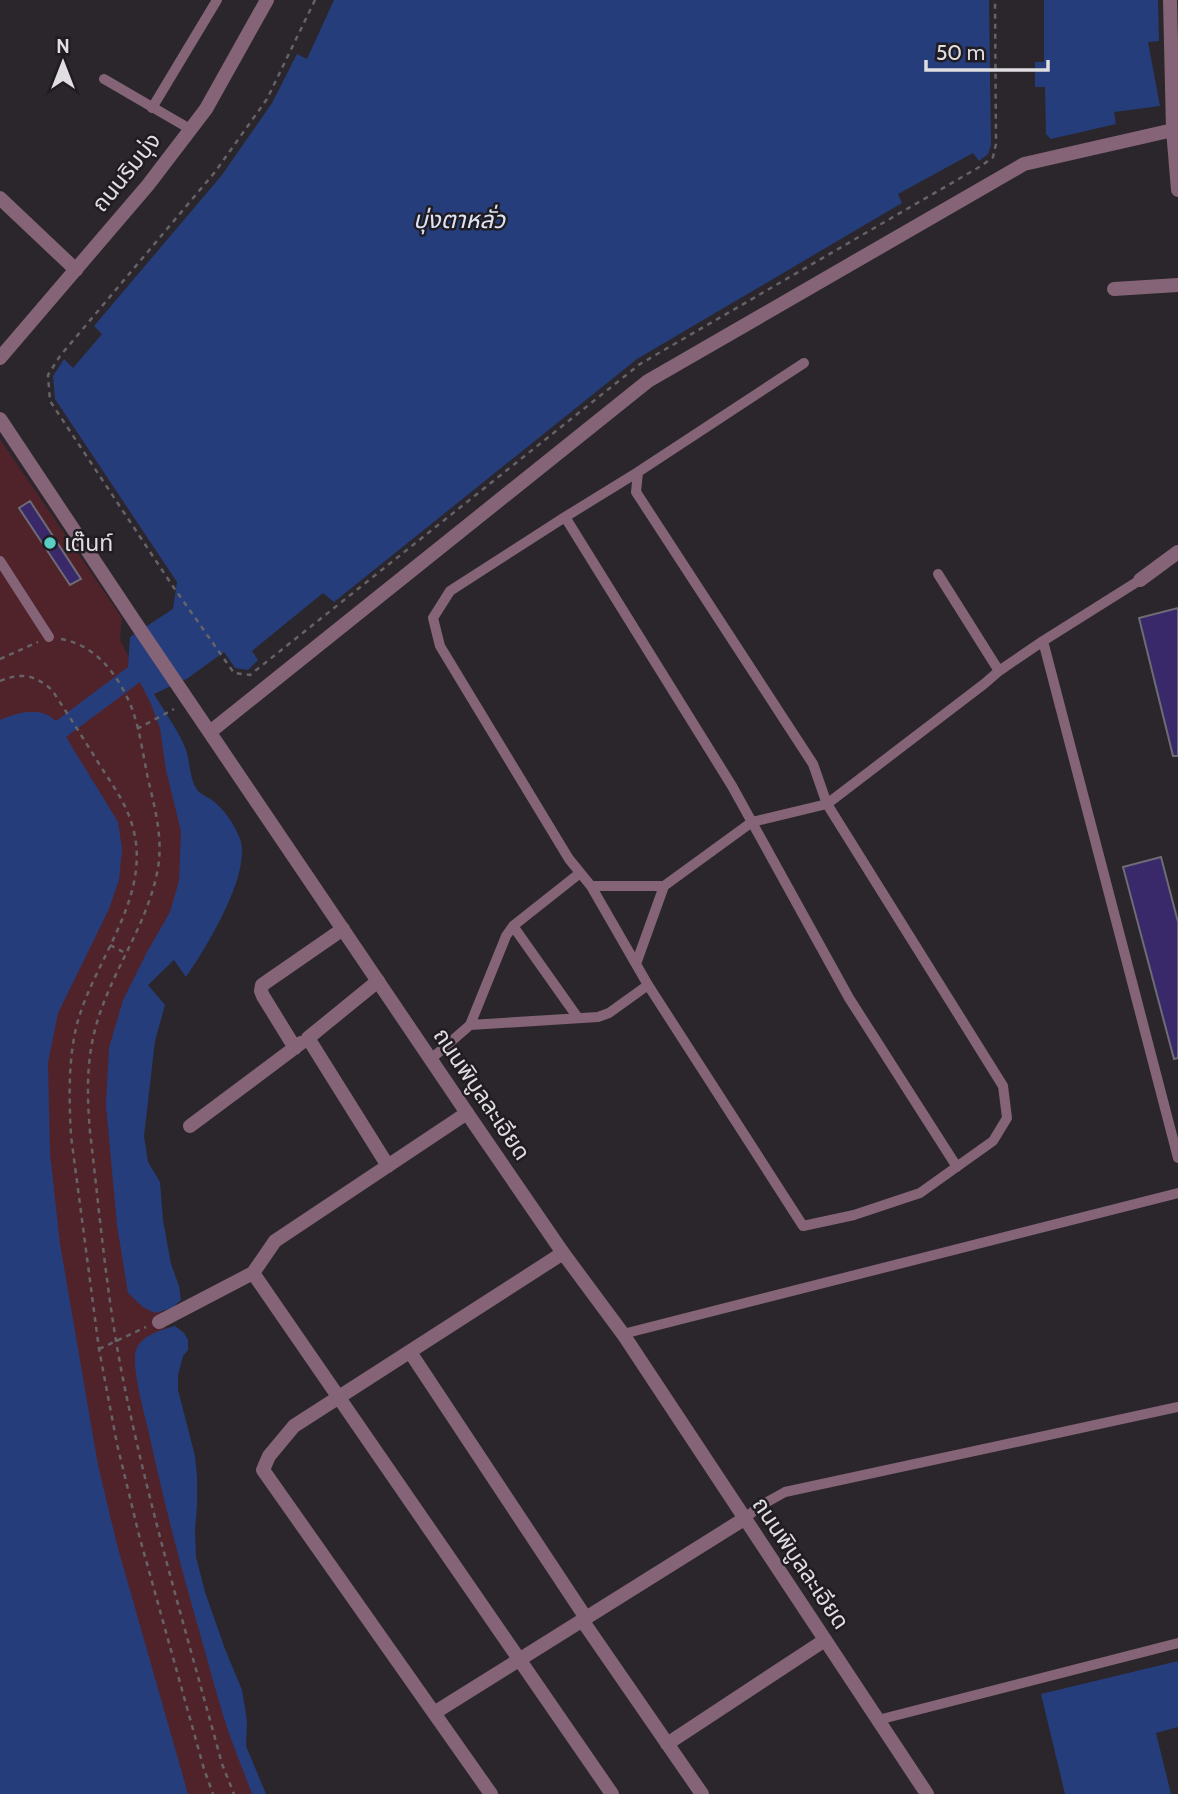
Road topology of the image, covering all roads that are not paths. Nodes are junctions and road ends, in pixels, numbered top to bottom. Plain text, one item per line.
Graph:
1 (217, 0) edge
2 (267, 0) edge
3 (1170, 0) edge
4 (104, 79) dead end
5 (152, 108) junction
6 (190, 129) junction
7 (1173, 130) junction
8 (1178, 190) edge
9 (0, 198) edge
10 (76, 270) junction
11 (1178, 285) edge
12 (1114, 289) dead end
13 (0, 358) edge
14 (804, 363) dead end
15 (0, 419) edge
16 (638, 472) junction
17 (565, 517) junction
18 (1178, 552) edge
19 (0, 561) edge
20 (938, 574) dead end
21 (1140, 580) joint
22 (50, 637) road end
23 (1043, 641) junction
24 (999, 671) junction
25 (209, 732) junction
26 (827, 804) junction
27 (752, 822) junction
28 (580, 873) junction
29 (592, 887) junction
30 (664, 887) junction
31 (513, 926) junction
32 (343, 929) junction
33 (636, 964) junction
34 (378, 981) junction
35 (648, 985) junction
36 (578, 1018) junction
37 (470, 1025) junction
38 (308, 1038) junction
39 (295, 1048) junction
40 (431, 1059) junction
41 (1178, 1112) edge
42 (467, 1113) junction
43 (1167, 1116) junction
44 (190, 1126) dead end
45 (1175, 1139) edge
46 (1178, 1158) edge
47 (388, 1166) junction
48 (957, 1167) junction
49 (1178, 1193) edge
50 (563, 1253) junction
51 (253, 1273) junction
52 (159, 1322) road end
53 (623, 1334) junction
54 (410, 1352) junction
55 (339, 1398) junction
56 (1178, 1407) edge
57 (744, 1519) junction
58 (584, 1619) junction
59 (825, 1640) junction
60 (1178, 1643) edge
61 (519, 1660) junction
62 (434, 1713) junction
63 (878, 1720) junction
64 (667, 1744) junction
65 (491, 1794) edge
66 (612, 1794) edge
67 (702, 1794) edge
68 (927, 1794) edge

1 - 5 lane
2 - 6 street, ถนนริมบุ่ง
3 - 7 street
4 - 5 lane
5 - 6 lane
6 - 10 street, ถนนริมบุ่ง
7 - 8 street
7 - 25 street
9 - 10 street
10 - 13 street, ถนนริมบุ่ง
11 - 12 street
14 - 16 lane
15 - 25 street, ถนนพิบูลละเอียด
16 - 17 lane
16 - 26 lane
17 - 27 lane
17 - 28 lane
18 - 21 street
19 - 22 lane
20 - 24 lane
21 - 23 lane
23 - 24 lane
23 - 43 lane
24 - 26 lane
25 - 32 street, ถนนพิบูลละเอียด
26 - 27 lane
26 - 48 lane
27 - 30 lane
27 - 48 lane
28 - 29 lane
28 - 31 lane
29 - 30 lane
29 - 33 lane
30 - 33 lane
31 - 36 lane
31 - 37 lane
32 - 34 street, ถนนพิบูลละเอียด
32 - 39 street
33 - 35 lane
34 - 38 street
34 - 40 street, ถนนพิบูลละเอียด
35 - 36 lane
35 - 48 lane
36 - 37 lane
37 - 40 lane
38 - 39 street
38 - 47 street
39 - 44 street
40 - 42 street, ถนนพิบูลละเอียด
41 - 43 lane
42 - 47 street
42 - 50 street, ถนนพิบูลละเอียด
43 - 45 lane
45 - 46 lane
47 - 51 street
49 - 53 lane
50 - 53 street, ถนนพิบูลละเอียด
50 - 54 street
51 - 52 street
51 - 55 street
53 - 57 street, ถนนพิบูลละเอียด
54 - 55 street
54 - 58 street
55 - 61 street
55 - 62 street
56 - 57 lane
57 - 58 street
57 - 59 street, ถนนพิบูลละเอียด
58 - 61 street
58 - 64 street
59 - 63 street, ถนนพิบูลละเอียด
59 - 64 street
60 - 63 lane
61 - 62 street
61 - 66 street
62 - 65 street
63 - 68 street, ถนนพิบูลละเอียด
64 - 67 street

